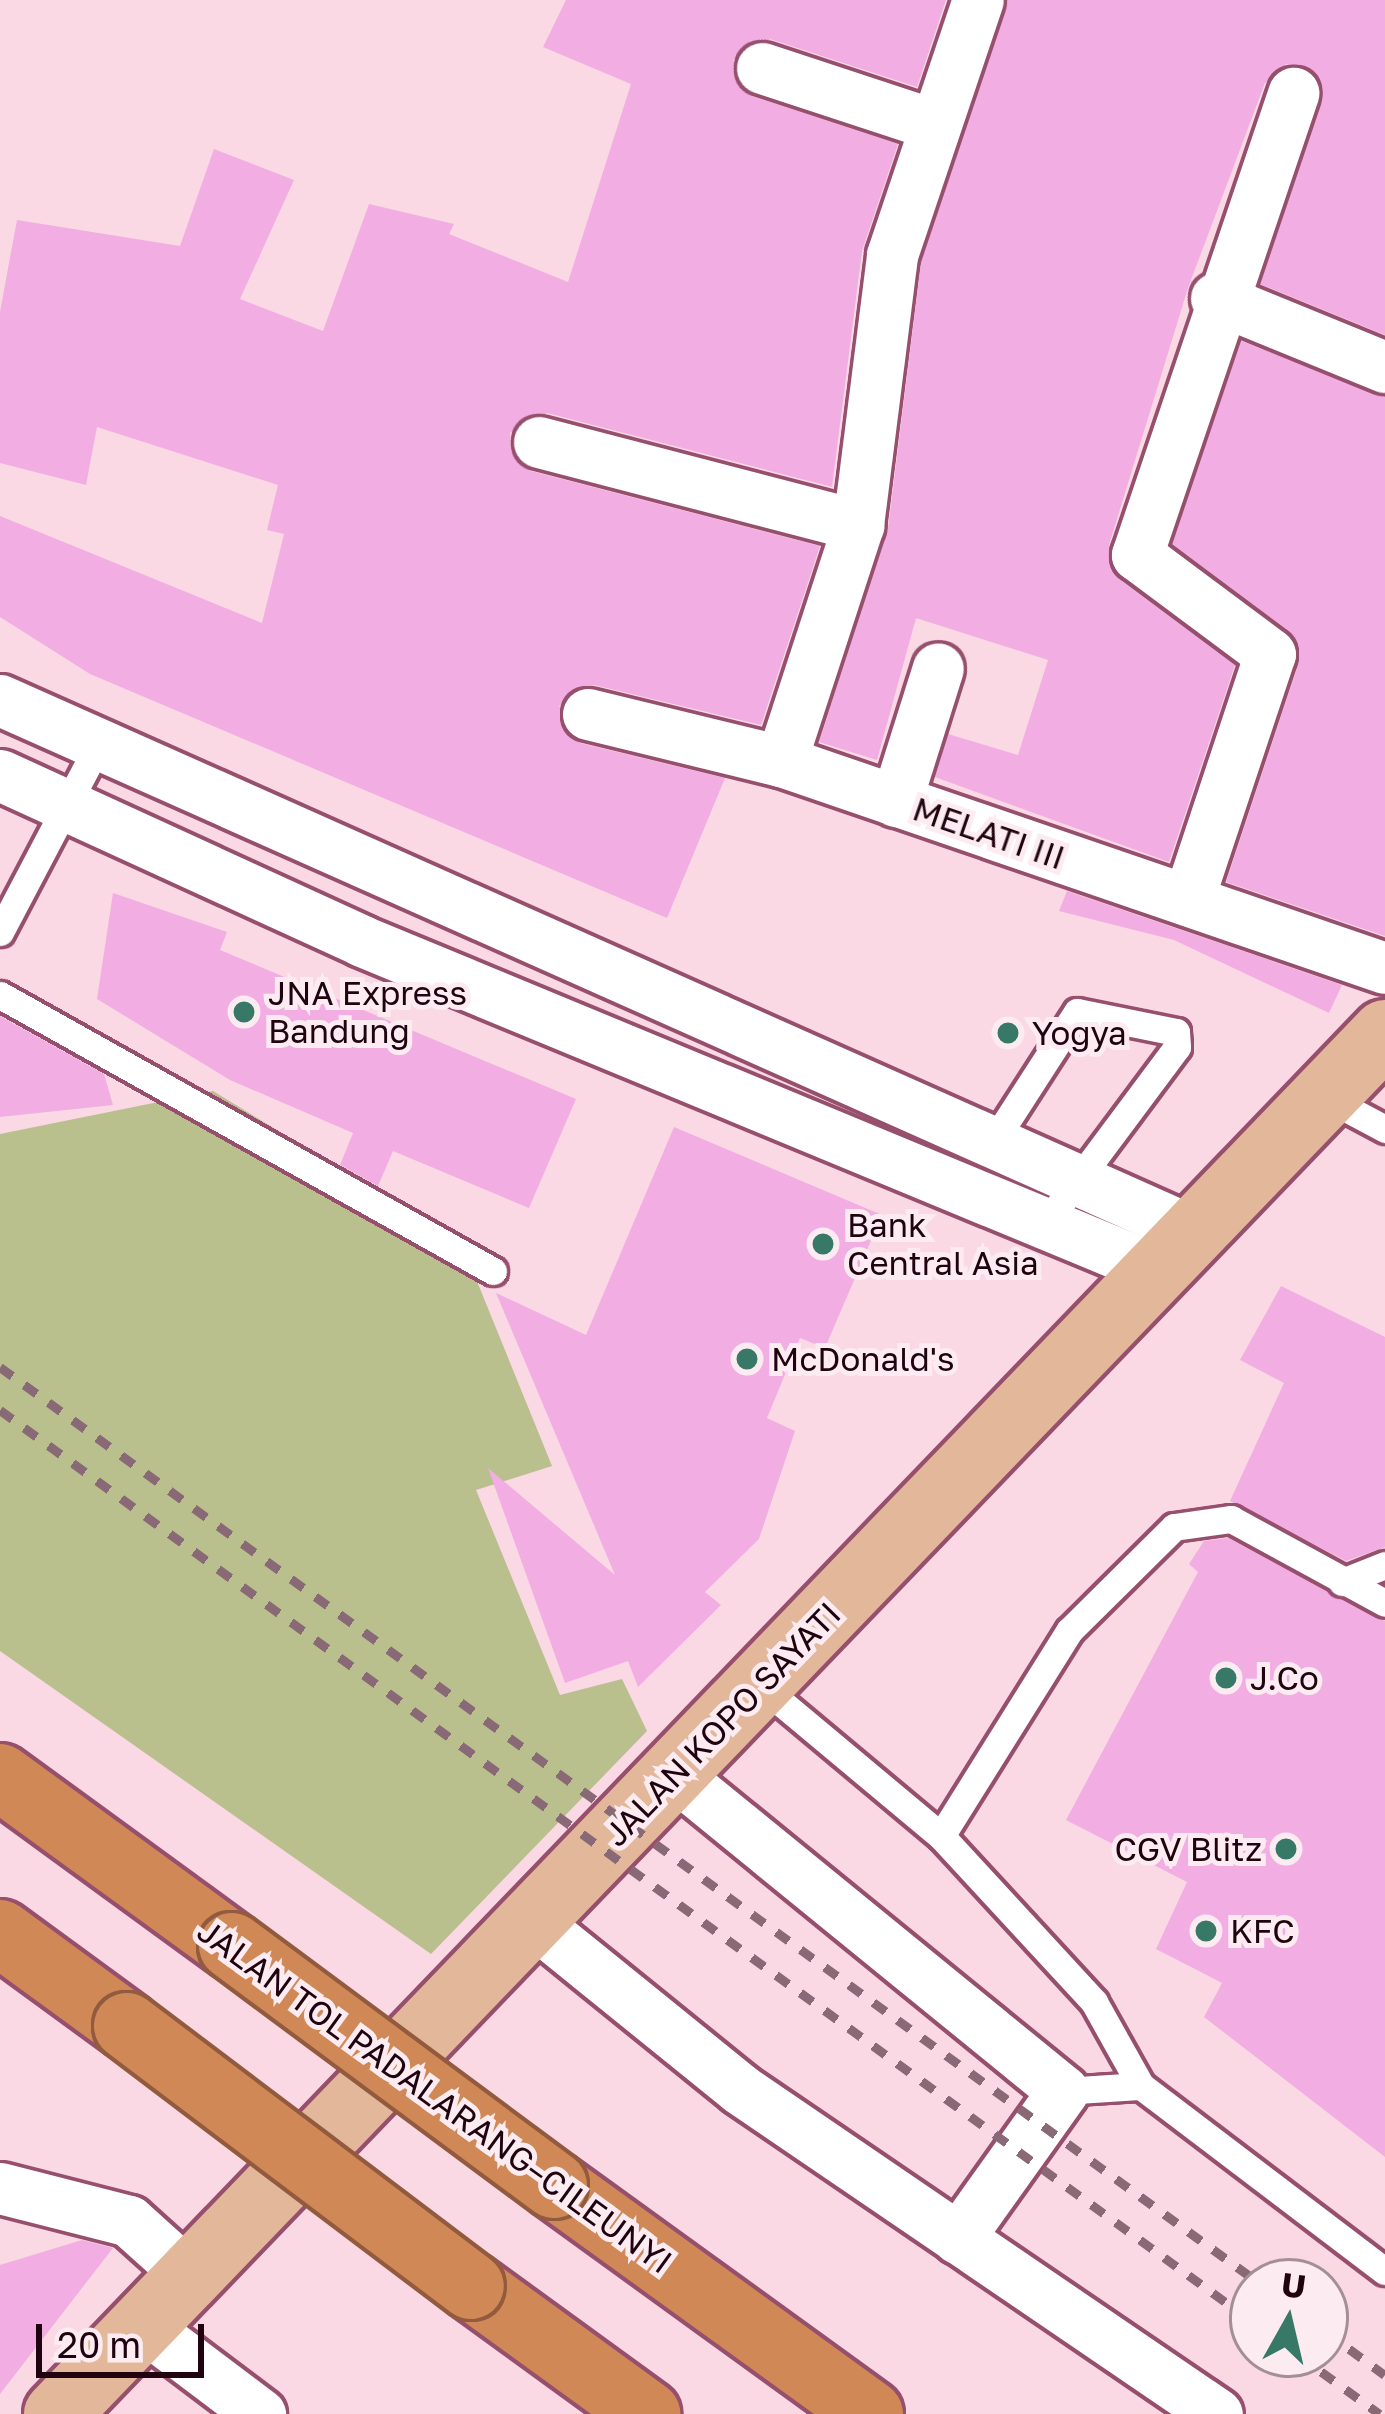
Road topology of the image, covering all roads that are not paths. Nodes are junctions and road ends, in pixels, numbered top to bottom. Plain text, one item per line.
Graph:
1 (978, 0) edge
2 (762, 68) dead end
3 (1293, 93) dead end
4 (932, 124) junction
5 (1216, 298) junction
6 (1385, 367) edge
7 (539, 442) dead end
8 (858, 525) junction
9 (938, 668) dead end
10 (0, 700) edge
11 (588, 714) dead end
12 (96, 749) junction
13 (782, 761) junction
14 (0, 775) edge
15 (896, 801) junction
16 (64, 807) junction
17 (391, 880) junction
18 (1188, 900) junction
19 (0, 932) edge
20 (362, 941) junction
21 (1385, 968) edge
22 (638, 986) junction
23 (0, 995) edge
24 (1385, 1033) edge
25 (615, 1040) junction
26 (1327, 1097) junction
27 (1385, 1129) edge
28 (995, 1136) junction
29 (1079, 1175) junction
30 (970, 1186) junction
31 (1049, 1219) junction
32 (1173, 1250) junction
33 (493, 1271) dead end
34 (1385, 1565) edge
35 (1342, 1582) junction
36 (1385, 1603) edge
37 (759, 1684) junction
38 (673, 1773) junction
39 (0, 1777) edge
40 (941, 1836) junction
41 (534, 1922) junction
42 (0, 1933) edge
43 (1141, 2086) junction
44 (1063, 2091) junction
45 (0, 2188) edge
46 (958, 2237) junction
47 (1385, 2271) edge
48 (190, 2276) junction
49 (142, 2325) junction
50 (57, 2414) edge
51 (260, 2414) edge
52 (647, 2414) edge
53 (870, 2414) edge
54 (1217, 2414) edge

1 - 4 street
2 - 4 street
3 - 5 street
4 - 8 street
5 - 6 street
5 - 18 street
7 - 8 street
8 - 13 street
9 - 15 street
10 - 12 street
11 - 13 street, MELATI III
12 - 16 lane
12 - 17 street
13 - 15 street, MELATI III
14 - 16 street
15 - 18 street, MELATI III
16 - 19 lane
16 - 20 street
17 - 20 street
17 - 22 street
18 - 21 street, MELATI III
20 - 25 street
22 - 25 street
22 - 28 street
23 - 33 lane
24 - 26 main road, JALAN KOPO SAYATI
25 - 30 street
26 - 27 lane
26 - 32 main road, JALAN KOPO SAYATI
28 - 29 street
28 - 29 lane
28 - 30 lane
29 - 31 lane
29 - 32 street
30 - 31 street
31 - 32 street
32 - 37 main road, JALAN KOPO SAYATI
34 - 35 lane
35 - 36 lane
35 - 40 lane
37 - 38 main road, JALAN KOPO SAYATI
37 - 40 lane
38 - 41 main road, JALAN KOPO SAYATI
38 - 44 street
39 - 53 highway, JALAN TOL PADALARANG–CILEUNYI, bridge
40 - 43 lane
41 - 46 street
41 - 48 main road, JALAN KOPO SAYATI
42 - 52 highway, bridge
43 - 44 lane
43 - 47 lane
44 - 46 street
45 - 48 street
46 - 54 street
48 - 49 main road, JALAN KOPO SAYATI
49 - 50 main road, JALAN KOPO SAYATI
49 - 51 street

